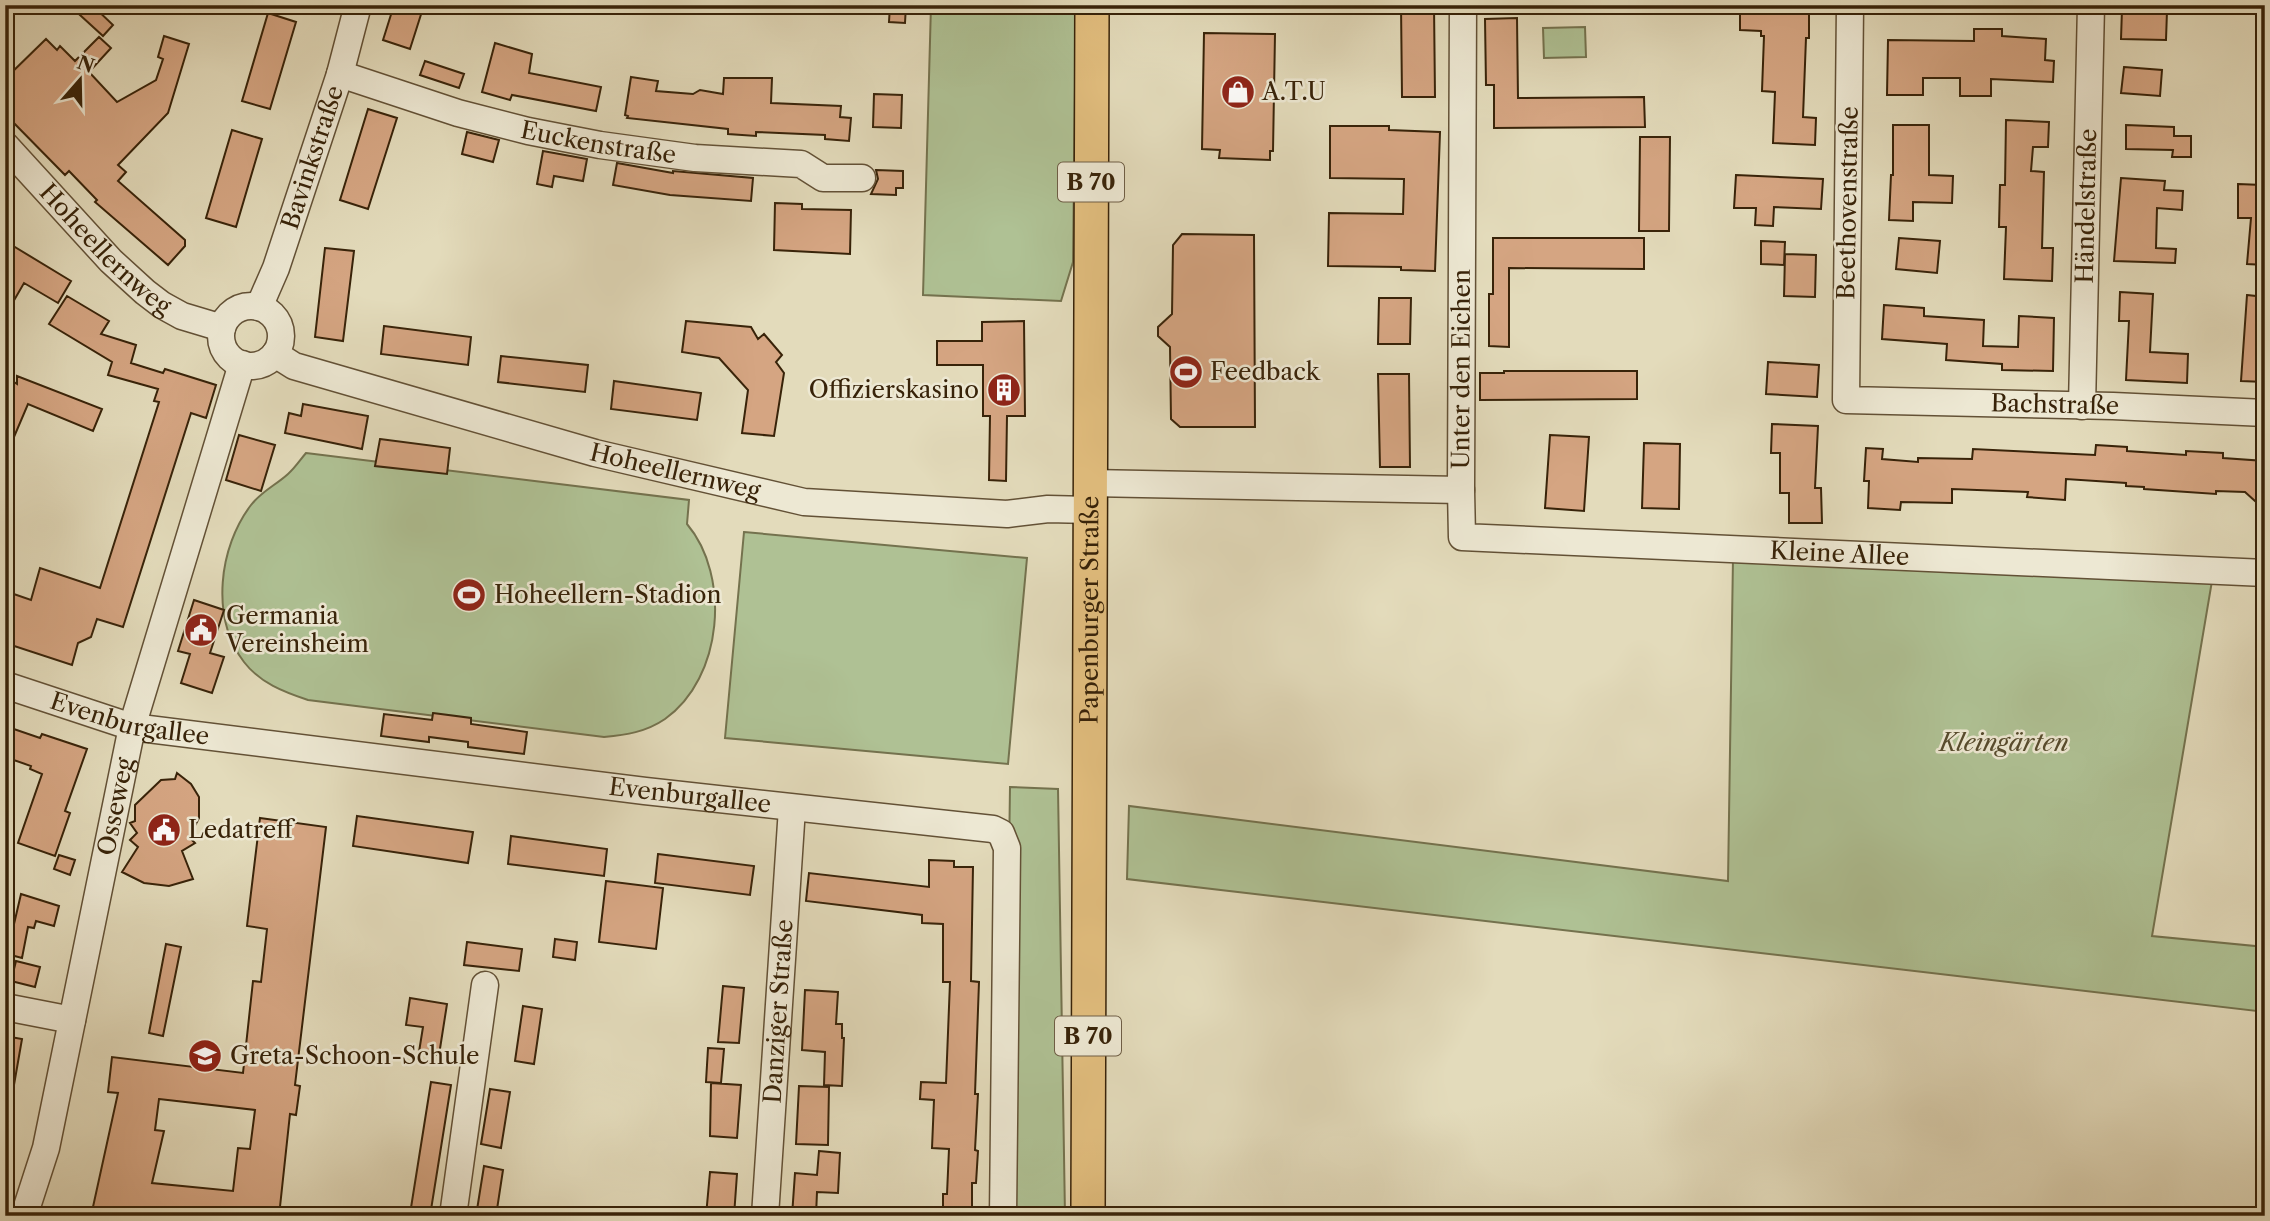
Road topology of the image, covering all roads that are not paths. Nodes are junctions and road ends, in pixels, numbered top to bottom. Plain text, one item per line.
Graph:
1 (358, 5) edge
2 (1092, 5) edge
3 (1463, 5) edge
4 (1850, 5) edge
5 (2091, 5) edge
6 (340, 74) junction
7 (5, 145) edge
8 (862, 178) dead end
9 (259, 307) junction
10 (222, 328) junction
11 (275, 354) junction
12 (242, 364) junction
13 (1846, 400) joint
14 (2082, 406) junction
15 (2265, 413) edge
16 (1461, 490) junction
17 (1090, 496) junction
18 (2265, 573) edge
19 (5, 685) edge
20 (132, 727) junction
21 (792, 808) junction
22 (485, 985) dead end
23 (5, 1007) edge
24 (72, 1020) junction
25 (24, 1216) edge
26 (453, 1216) edge
27 (765, 1216) edge
28 (1003, 1216) edge
29 (1088, 1216) edge

1 - 6 street, Bavinkstraße
2 - 17 main road, Papenburger Straße / B 70
3 - 16 street, Unter den Eichen
4 - 13 street, Beethovenstraße
5 - 14 street, Händelstraße
6 - 8 street, Euckenstraße
6 - 9 street, Bavinkstraße
7 - 10 street, Hoheellernweg
9 - 10 street
9 - 11 street
10 - 12 street
11 - 12 street
11 - 17 street, Hoheellernweg
12 - 20 street, Osseweg
13 - 14 street, Bachstraße
14 - 15 street, Bachstraße
16 - 17 street, Unter den Eichen
16 - 18 street, Kleine Allee
17 - 29 main road, Papenburger Straße / B 70
19 - 20 street, Evenburgallee
20 - 21 street, Evenburgallee
20 - 24 street, Osseweg
21 - 27 street, Danziger Straße
21 - 28 street, Evenburgallee
22 - 26 street
23 - 24 street
24 - 25 street, Osseweg

